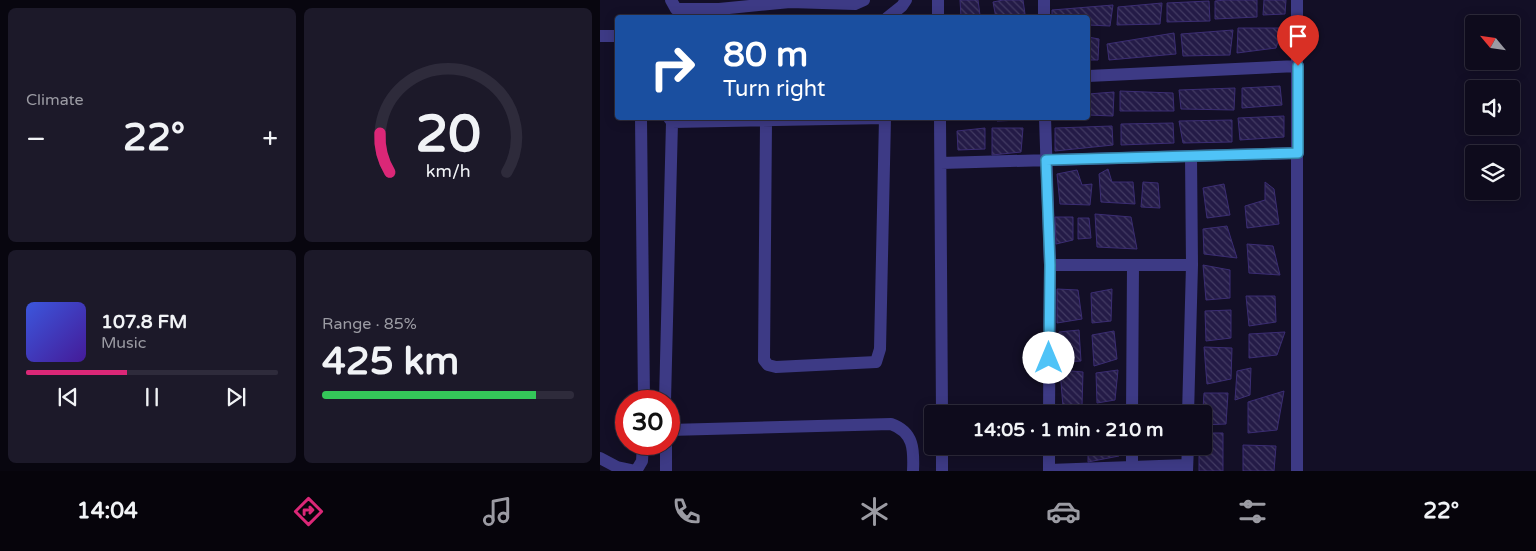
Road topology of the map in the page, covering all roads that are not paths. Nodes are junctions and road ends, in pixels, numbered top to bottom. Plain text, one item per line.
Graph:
1 (671, 0) edge
2 (864, 0) edge
3 (906, 0) edge
4 (938, 0) edge
5 (1044, 0) edge
6 (1297, 0) edge
7 (790, 1) edge
8 (720, 13) edge
9 (891, 15) edge
10 (938, 15) edge
11 (1044, 15) edge
12 (600, 36) edge
13 (615, 36) edge
14 (1298, 66) junction
15 (1090, 76) edge
16 (641, 120) edge
17 (670, 120) edge
18 (826, 120) edge
19 (885, 120) edge
20 (940, 120) edge
21 (1045, 120) edge
22 (766, 122) junction
23 (1298, 153) junction
24 (1191, 156) junction
25 (1046, 160) junction
26 (941, 163) junction
27 (1050, 265) junction
28 (1192, 265) junction
29 (1133, 266) junction
30 (644, 390) edge
31 (665, 390) edge
32 (942, 405) edge
33 (1049, 405) edge
34 (1132, 405) edge
35 (1188, 405) edge
36 (680, 430) edge
37 (642, 455) edge
38 (666, 455) edge
39 (942, 455) edge
40 (1049, 455) edge
41 (1132, 455) edge
42 (1188, 455) edge
43 (600, 458) edge
44 (1132, 466) junction
45 (1187, 468) edge
46 (1049, 470) edge
47 (666, 471) edge
48 (913, 471) edge
49 (942, 471) edge
50 (1296, 471) edge

1 - 8 street
2 - 7 street
3 - 9 street
4 - 10 street
5 - 11 street
6 - 14 street
7 - 8 street
12 - 13 street
14 - 15 street
14 - 23 street
16 - 30 street
17 - 22 street
17 - 31 street
18 - 22 street
19 - 22 street
20 - 26 street
21 - 25 street
23 - 24 street
23 - 50 street
24 - 25 street
24 - 28 street
25 - 26 street
25 - 27 street
26 - 32 street
27 - 29 street
27 - 33 street
28 - 29 street
28 - 35 street
29 - 34 street
36 - 48 street
37 - 43 street
38 - 47 street
39 - 49 street
40 - 46 street
41 - 44 street
42 - 45 street
44 - 45 street
44 - 46 street

